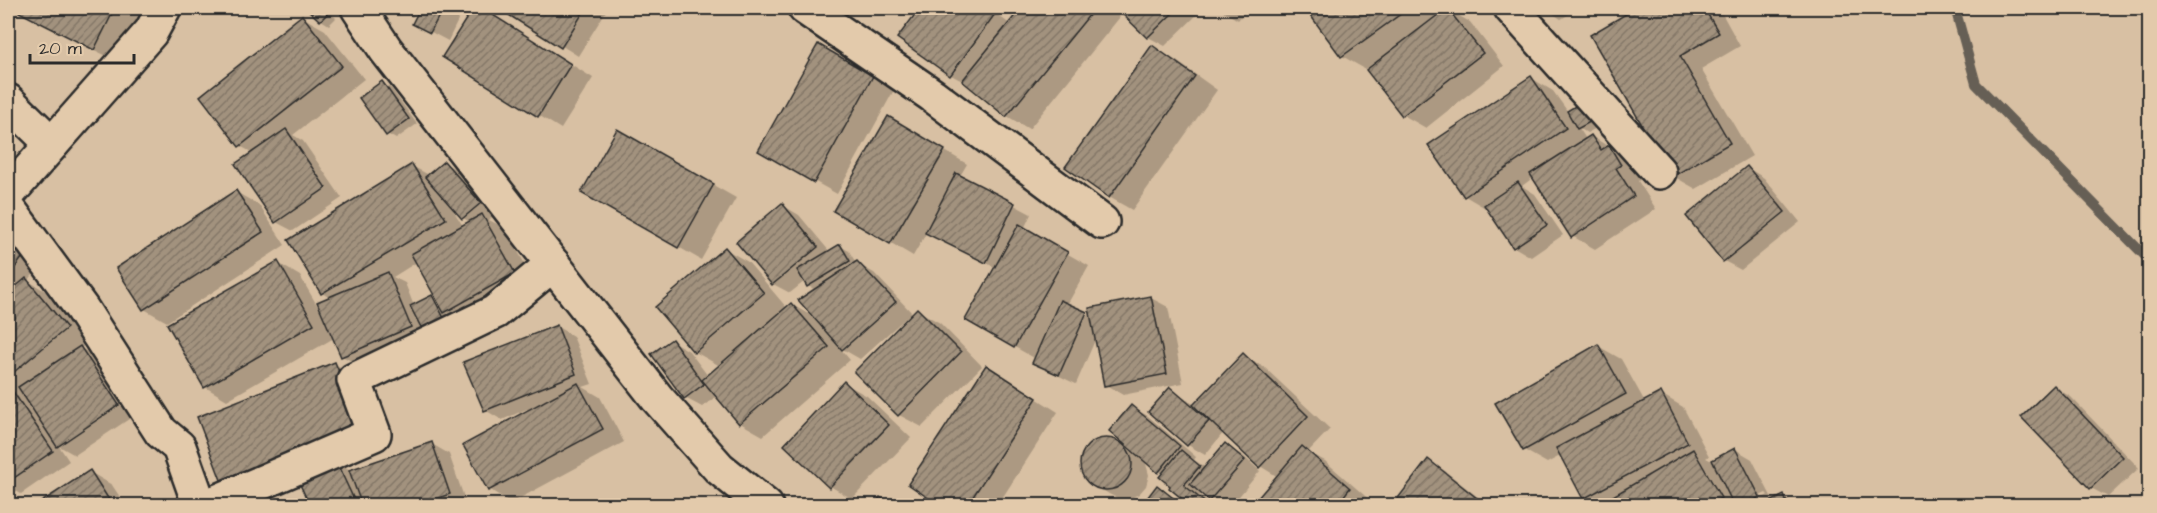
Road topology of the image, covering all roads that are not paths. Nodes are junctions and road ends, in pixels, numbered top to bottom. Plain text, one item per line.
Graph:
1 (164, 8) edge
2 (358, 8) edge
3 (805, 8) edge
4 (1511, 8) edge
5 (8, 101) edge
6 (52, 144) junction
7 (1659, 172) dead end
8 (8, 194) edge
9 (8, 208) edge
10 (1102, 222) dead end
11 (553, 264) junction
12 (200, 506) edge
13 (207, 506) edge
14 (766, 506) edge

1 - 6 street
2 - 11 street
3 - 10 street
4 - 7 street
5 - 6 street
6 - 8 street
9 - 12 street
11 - 13 street
11 - 14 street

